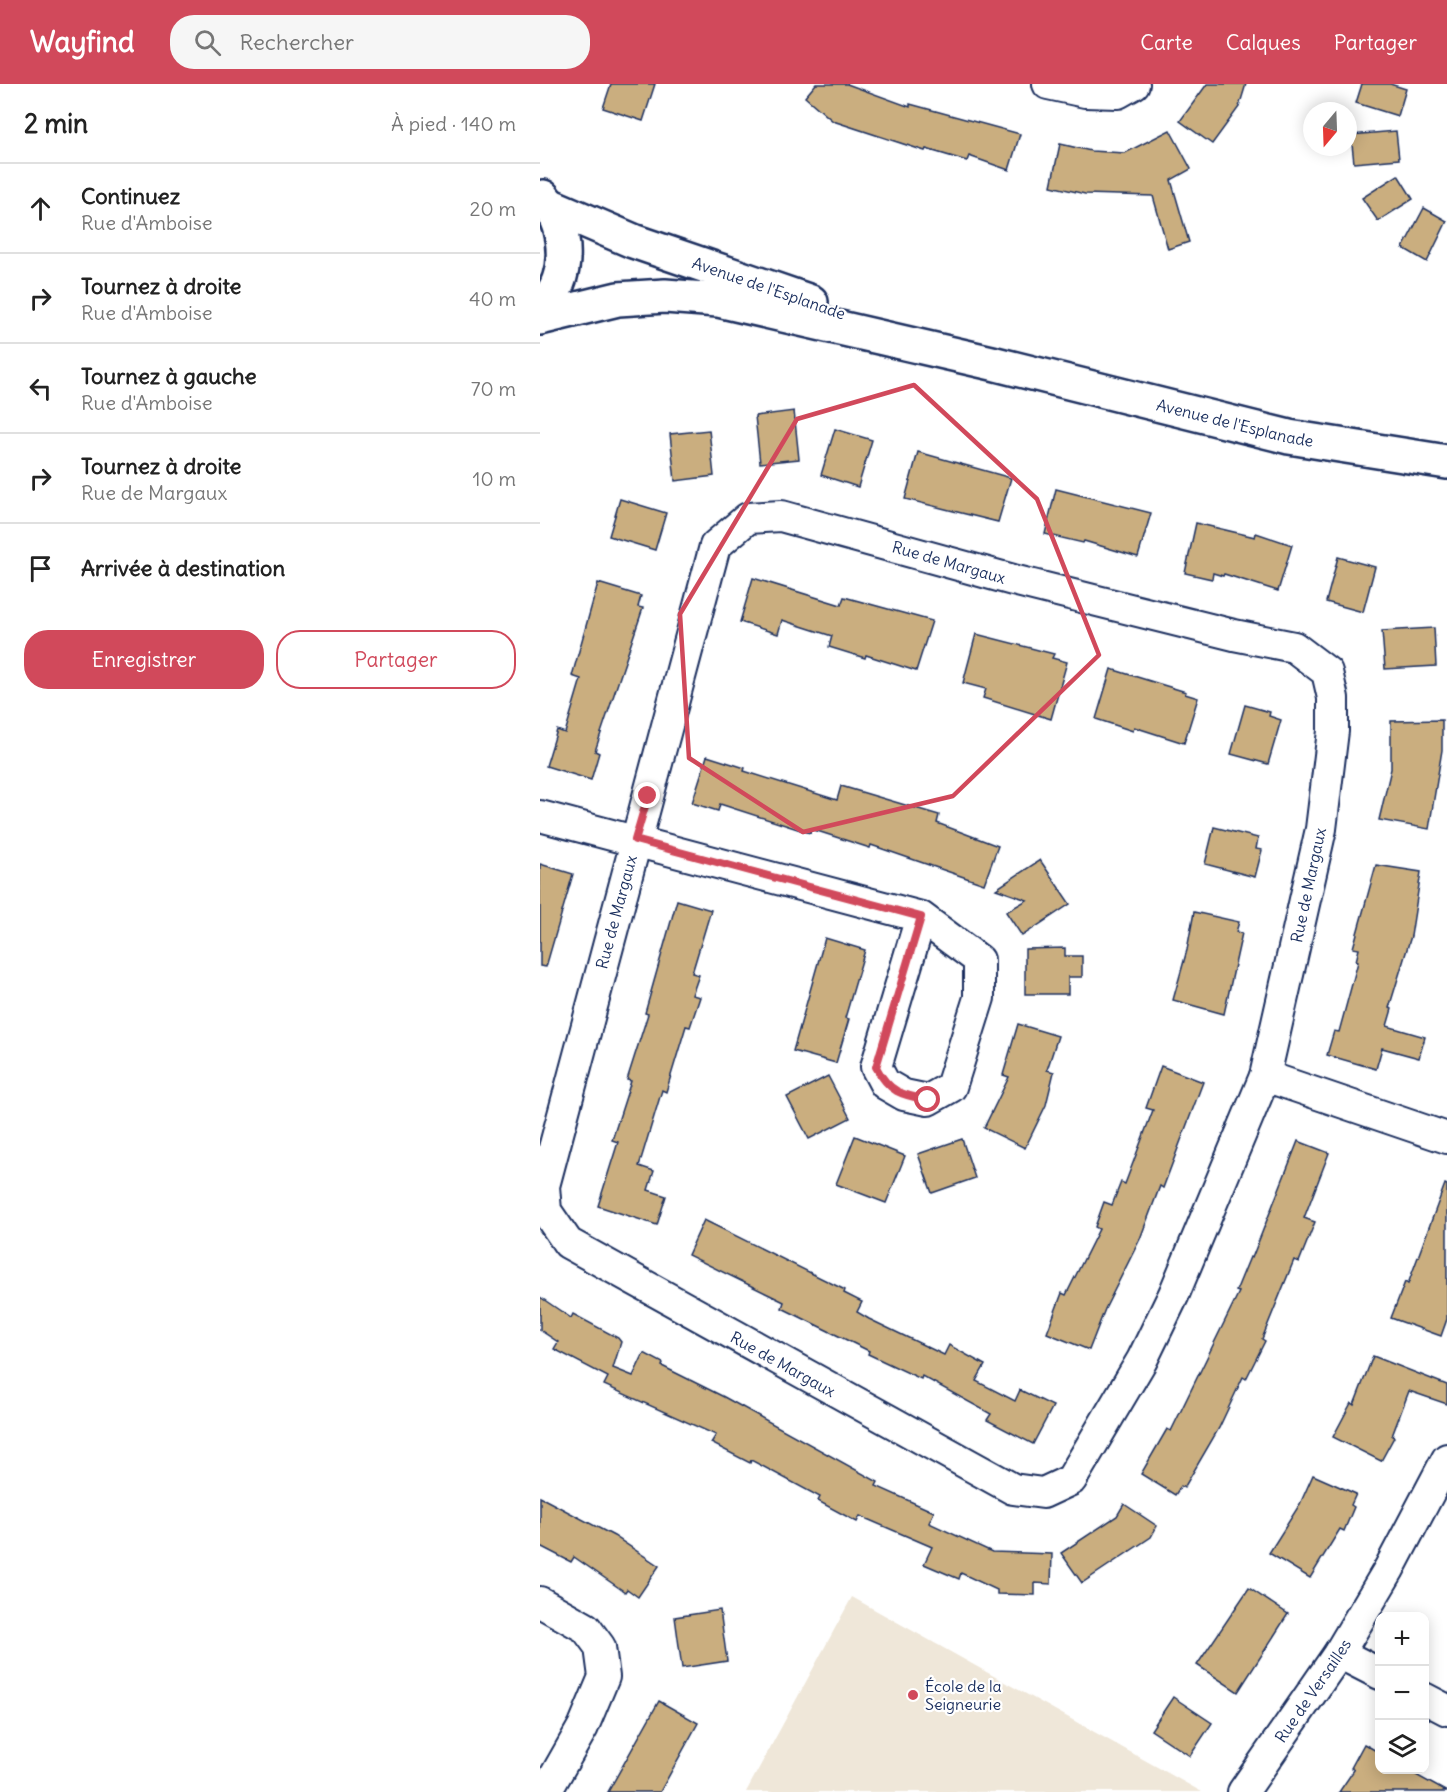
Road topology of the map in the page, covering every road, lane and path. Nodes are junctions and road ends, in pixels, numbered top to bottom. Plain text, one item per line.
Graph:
1 (1048, 84) edge
2 (1134, 84) edge
3 (543, 194) edge
4 (540, 309) edge
5 (540, 318) edge
6 (992, 363) junction
7 (1447, 462) edge
8 (540, 816) edge
9 (635, 840) junction
10 (921, 917) junction
11 (1265, 1076) junction
12 (1447, 1138) edge
13 (1447, 1459) edge
14 (540, 1602) edge
15 (1339, 1653) junction
16 (1375, 1671) edge
17 (1429, 1700) edge
18 (1447, 1710) edge
19 (546, 1792) edge
20 (1243, 1792) edge

1 - 2 street
3 - 4 street
3 - 6 street, Avenue de l'Esplanade
5 - 6 street, Avenue de l'Esplanade
6 - 7 street, Avenue de l'Esplanade
8 - 9 street
9 - 10 street
9 - 11 street, Rue de Margaux
9 - 11 street, Rue de Margaux
10 - 10 street
11 - 12 street
13 - 15 street, Rue de Versailles
14 - 19 street
15 - 16 street
15 - 20 street, Rue de Versailles
17 - 18 street

